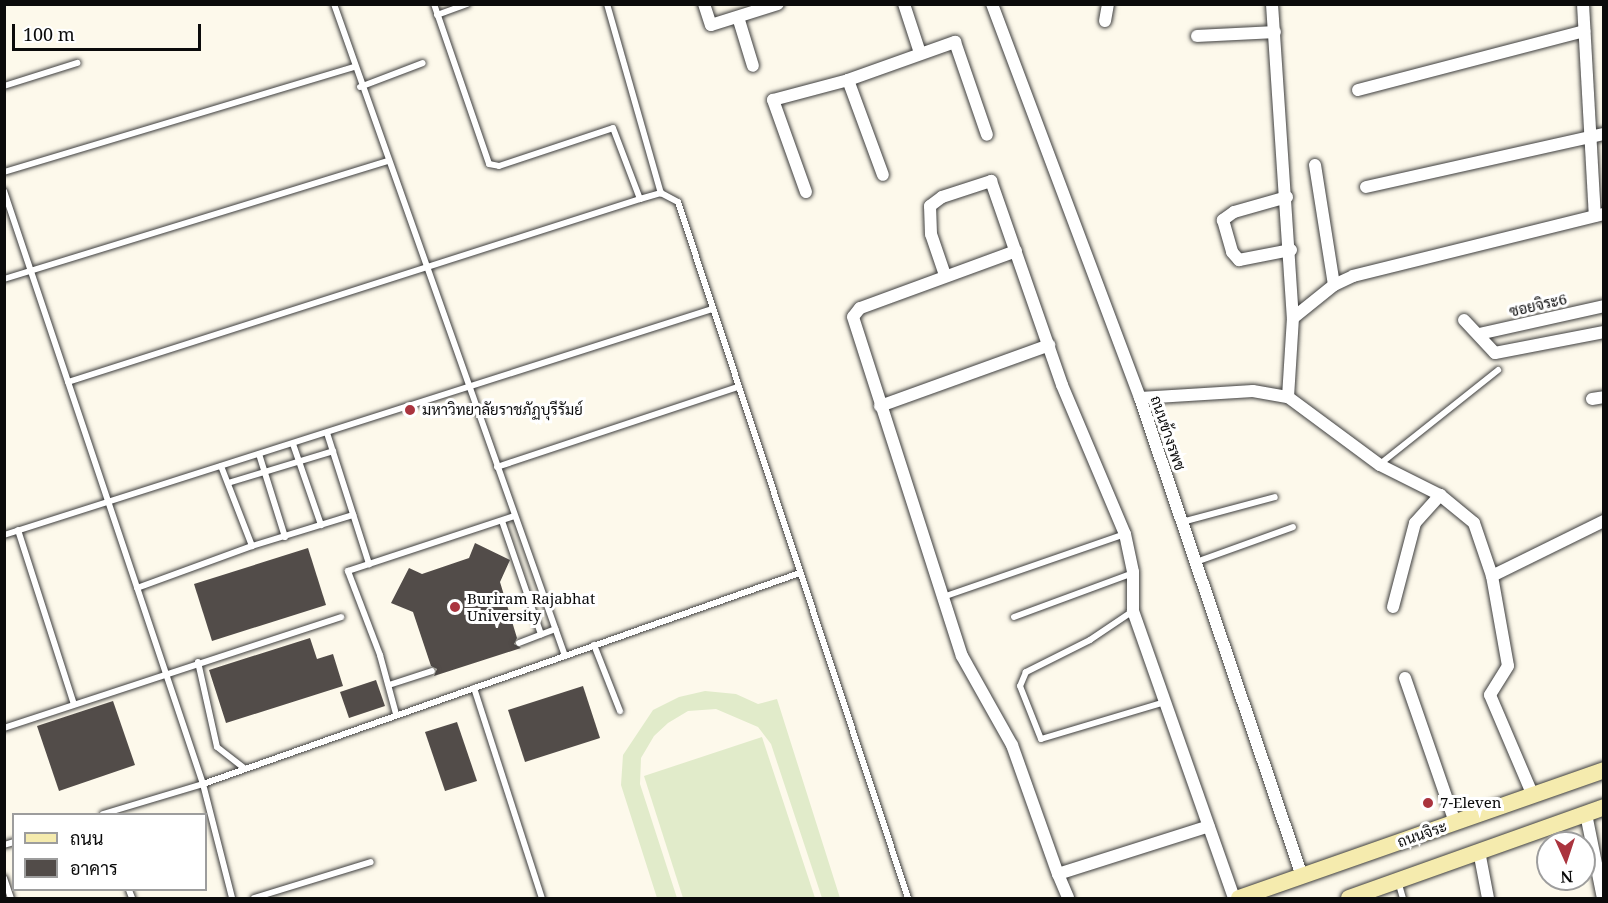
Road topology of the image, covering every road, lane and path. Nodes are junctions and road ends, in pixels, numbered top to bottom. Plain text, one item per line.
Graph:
1 (334, 4) edge
2 (434, 4) edge
3 (467, 4) edge
4 (607, 4) edge
5 (704, 4) edge
6 (904, 4) edge
7 (992, 4) edge
8 (1108, 4) edge
9 (1272, 4) edge
10 (1583, 4) edge
11 (775, 5) edge
12 (437, 15) junction
13 (738, 17) junction
14 (1105, 21) dead end
15 (1275, 32) junction
16 (1584, 32) junction
17 (1197, 36) dead end
18 (920, 53) junction
19 (77, 63) dead end
20 (423, 63) dead end
21 (353, 66) junction
22 (753, 66) dead end
23 (848, 80) junction
24 (4, 86) edge
25 (360, 87) junction
26 (1359, 90) dead end
27 (1604, 134) edge
28 (987, 135) dead end
29 (1590, 137) junction
30 (387, 161) junction
31 (1315, 165) dead end
32 (4, 172) edge
33 (883, 175) dead end
34 (1366, 187) dead end
35 (4, 191) edge
36 (806, 192) dead end
37 (661, 194) junction
38 (1287, 197) junction
39 (640, 199) junction
40 (1599, 215) edge
41 (1291, 250) junction
42 (1016, 251) junction
43 (425, 267) junction
44 (31, 271) junction
45 (945, 274) junction
46 (4, 279) edge
47 (1334, 285) junction
48 (1604, 306) edge
49 (712, 309) junction
50 (1293, 318) junction
51 (1464, 320) dead end
52 (1604, 332) edge
53 (1479, 334) junction
54 (1049, 345) junction
55 (1497, 370) dead end
56 (68, 381) junction
57 (468, 387) junction
58 (738, 387) junction
59 (1288, 397) junction
60 (1140, 398) junction
61 (880, 406) junction
62 (327, 432) junction
63 (293, 444) junction
64 (333, 451) junction
65 (259, 454) junction
66 (299, 462) junction
67 (1380, 465) junction
68 (221, 466) junction
69 (497, 467) junction
70 (264, 472) junction
71 (228, 483) junction
72 (1440, 495) junction
73 (1275, 497) dead end
74 (109, 503) junction
75 (353, 515) junction
76 (514, 516) junction
77 (501, 520) junction
78 (1604, 521) edge
79 (1182, 522) junction
80 (321, 525) junction
81 (1293, 526) dead end
82 (18, 530) junction
83 (1125, 534) junction
84 (4, 535) edge
85 (285, 537) junction
86 (252, 546) junction
87 (1196, 562) junction
88 (369, 564) junction
89 (800, 573) junction
90 (1133, 573) junction
91 (1492, 576) junction
92 (137, 588) junction
93 (943, 597) junction
94 (1393, 607) dead end
95 (1133, 611) junction
96 (341, 617) dead end
97 (1014, 617) dead end
98 (555, 629) junction
99 (541, 634) junction
100 (519, 643) dead end
101 (594, 645) junction
102 (565, 656) junction
103 (198, 662) junction
104 (432, 671) dead end
105 (167, 674) junction
106 (1405, 678) dead end
107 (389, 685) junction
108 (474, 687) junction
109 (1165, 702) junction
110 (74, 704) junction
111 (620, 711) dead end
112 (396, 714) junction
113 (4, 728) edge
114 (244, 768) junction
115 (1604, 770) edge
116 (203, 784) junction
117 (1533, 796) junction
118 (1604, 807) edge
119 (106, 813) edge
120 (1586, 814) junction
121 (1455, 822) junction
122 (1209, 826) junction
123 (1479, 851) junction
124 (371, 862) dead end
125 (1058, 874) junction
126 (1302, 876) junction
127 (4, 878) edge
128 (1397, 881) junction
129 (11, 898) edge
130 (232, 898) edge
131 (254, 898) edge
132 (542, 898) edge
133 (908, 898) edge
134 (1068, 898) edge
135 (1234, 898) edge
136 (1239, 898) edge
137 (1349, 898) edge
138 (1403, 898) edge
139 (1488, 898) edge
140 (1603, 898) edge

1 - 21 lane
2 - 12 lane
3 - 12 lane
4 - 37 lane
5 - 13 street
6 - 18 street
7 - 60 street, ถนนข้างรพช
8 - 14 street
9 - 15 street
10 - 16 street
11 - 13 street
12 - 39 lane
13 - 22 street
15 - 17 street
15 - 38 street
16 - 26 street
16 - 29 street
18 - 23 street
18 - 28 street
19 - 24 lane
20 - 25 lane
21 - 25 lane
21 - 32 lane
23 - 33 street
23 - 36 street
25 - 30 lane
27 - 29 street
29 - 34 street
29 - 40 street
30 - 43 lane
30 - 44 lane
31 - 47 street
35 - 44 lane
37 - 39 lane
37 - 49 lane
38 - 41 street
38 - 41 street
39 - 43 lane
40 - 47 street
41 - 50 street
42 - 45 street
42 - 45 street
42 - 54 street
43 - 56 lane
43 - 57 lane
44 - 46 lane
44 - 56 lane
45 - 61 street
47 - 50 street
48 - 53 street, ซอยจิระ6
49 - 57 lane
49 - 58 lane
50 - 59 street
51 - 53 street
52 - 53 street
54 - 61 street
54 - 83 street
55 - 67 lane
56 - 74 lane
57 - 62 lane
57 - 69 lane
58 - 69 lane
58 - 89 lane
59 - 60 street
59 - 67 street
60 - 79 street, ถนนข้างรพช
61 - 93 street
62 - 63 lane
62 - 64 lane
63 - 65 lane
63 - 66 lane
64 - 66 lane
64 - 75 lane
65 - 68 lane
65 - 70 lane
66 - 70 lane
66 - 80 lane
67 - 72 street
68 - 71 lane
68 - 74 lane
69 - 76 lane
70 - 71 lane
70 - 85 lane
71 - 86 lane
72 - 91 street
72 - 94 street
73 - 79 lane
74 - 82 lane
74 - 92 lane
75 - 80 lane
75 - 88 lane
76 - 77 lane
76 - 98 lane
77 - 88 lane
77 - 99 lane
78 - 91 street
79 - 87 street, ถนนข้างรพช
80 - 85 lane
81 - 87 lane
82 - 84 lane
82 - 110 lane
83 - 90 street
83 - 93 lane
85 - 86 lane
86 - 92 lane
87 - 126 street, ถนนข้างรพช
88 - 107 lane
89 - 101 lane
89 - 133 lane
90 - 95 street
90 - 97 lane
91 - 117 street
92 - 105 lane
93 - 125 street
95 - 109 street
95 - 109 lane
96 - 103 lane
98 - 99 lane
98 - 102 lane
99 - 100 lane
101 - 102 lane
101 - 111 lane
102 - 108 lane
103 - 105 lane
103 - 114 lane
104 - 107 lane
105 - 110 lane
105 - 116 lane
106 - 121 street
107 - 112 lane
108 - 112 lane
108 - 132 lane
109 - 122 street
110 - 113 lane
112 - 114 lane
114 - 116 lane
115 - 117 main road, ถนนจิระ
116 - 119 lane
116 - 130 lane
117 - 121 main road, ถนนจิระ
118 - 120 main road
120 - 123 main road
120 - 140 street
121 - 126 main road, ถนนจิระ
122 - 125 street
122 - 135 street
123 - 128 main road
123 - 139 street
124 - 131 lane
125 - 134 street
126 - 136 main road, ถนนจิระ
127 - 129 lane
128 - 137 main road
128 - 138 lane

